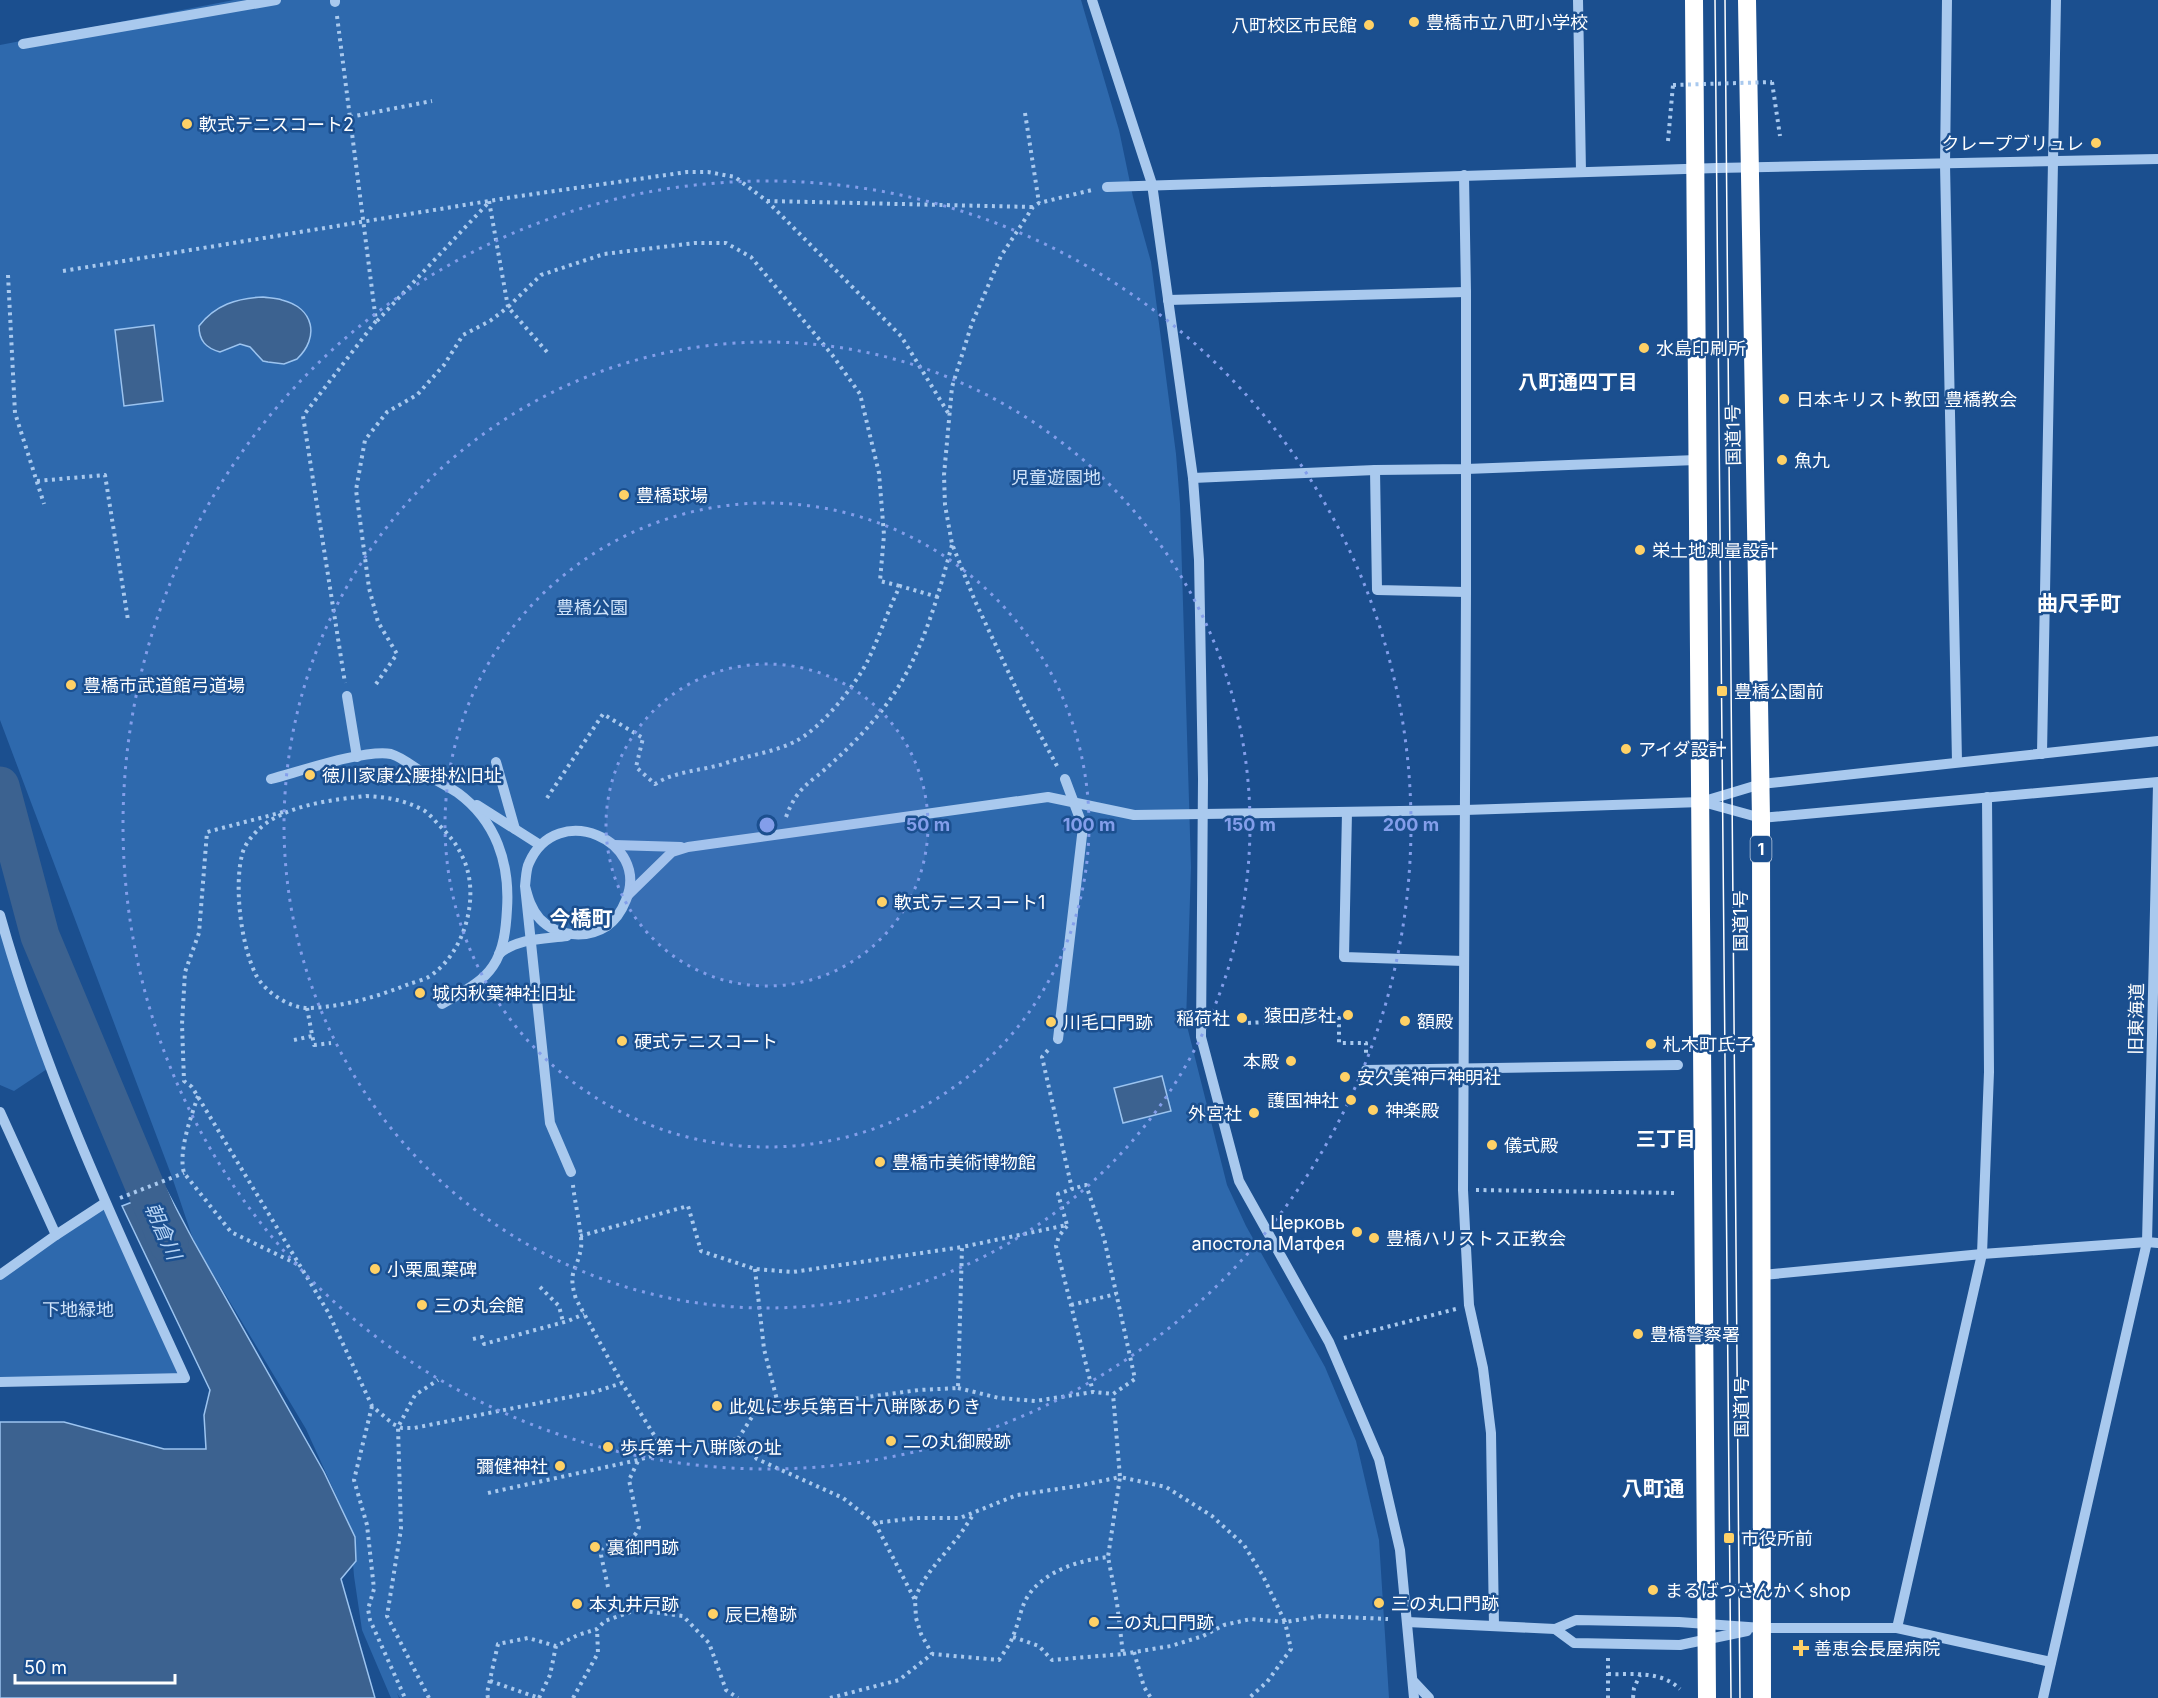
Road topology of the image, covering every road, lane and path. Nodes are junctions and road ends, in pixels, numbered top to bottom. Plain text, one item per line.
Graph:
1 (276, 0) edge
2 (1092, 0) edge
3 (1578, 0) edge
4 (1694, 0) edge
5 (1747, 0) edge
6 (1947, 0) edge
7 (2056, 0) edge
8 (335, 1) edge
9 (23, 44) dead end
10 (432, 101) dead end
11 (1025, 114) dead end
12 (350, 117) junction
13 (1779, 136) dead end
14 (1668, 141) dead end
15 (2158, 159) edge
16 (2054, 161) junction
17 (1945, 164) junction
18 (1749, 167) junction
19 (1694, 169) junction
20 (1581, 172) junction
21 (1464, 175) junction
22 (1152, 184) junction
23 (1107, 187) joint
24 (489, 201) junction
25 (767, 201) junction
26 (1039, 203) junction
27 (1033, 207) junction
28 (364, 222) junction
29 (63, 271) dead end
30 (8, 275) dead end
31 (1466, 292) junction
32 (1168, 300) junction
33 (508, 307) junction
34 (376, 321) junction
35 (547, 352) dead end
36 (950, 416) junction
37 (1696, 460) junction
38 (1466, 469) junction
39 (1375, 470) junction
40 (1192, 478) junction
41 (37, 481) junction
42 (44, 504) dead end
43 (952, 544) junction
44 (900, 586) junction
45 (1466, 592) junction
46 (938, 597) junction
47 (128, 621) dead end
48 (376, 684) dead end
49 (347, 696) joint
50 (2158, 741) edge
51 (2042, 754) junction
52 (357, 757) junction
53 (496, 762) dead end
54 (1957, 762) junction
55 (271, 779) dead end
56 (1065, 780) joint
57 (2158, 783) edge
58 (1761, 784) junction
59 (458, 793) junction
60 (1987, 797) junction
61 (547, 798) dead end
62 (1701, 802) junction
63 (1076, 804) junction
64 (1465, 810) junction
65 (283, 812) junction
66 (1347, 812) junction
67 (1203, 813) junction
68 (786, 817) dead end
69 (1761, 818) junction
70 (514, 829) junction
71 (540, 845) junction
72 (614, 845) junction
73 (688, 847) junction
74 (525, 885) junction
75 (628, 895) junction
76 (0, 915) edge
77 (573, 935) junction
78 (531, 941) junction
79 (499, 954) junction
80 (1464, 961) junction
81 (442, 1004) dead end
82 (307, 1008) junction
83 (1248, 1023) dead end
84 (312, 1036) junction
85 (1058, 1039) joint
86 (294, 1040) dead end
87 (331, 1043) dead end
88 (1678, 1065) dead end
89 (1463, 1069) junction
90 (1366, 1070) joint
91 (198, 1096) junction
92 (0, 1112) edge
93 (571, 1172) joint
94 (184, 1173) junction
95 (1072, 1189) junction
96 (1463, 1190) junction
97 (1678, 1193) dead end
98 (118, 1198) dead end
99 (105, 1203) junction
100 (1067, 1225) junction
101 (56, 1234) junction
102 (580, 1236) junction
103 (2152, 1243) edge
104 (962, 1247) junction
105 (1982, 1254) junction
106 (302, 1266) junction
107 (755, 1269) junction
108 (0, 1275) edge
109 (1763, 1275) junction
110 (540, 1287) dead end
111 (1116, 1294) junction
112 (1071, 1305) junction
113 (1469, 1305) junction
114 (584, 1314) junction
115 (563, 1322) junction
116 (473, 1339) dead end
117 (1329, 1342) junction
118 (438, 1380) dead end
119 (0, 1382) edge
120 (622, 1383) junction
121 (958, 1388) junction
122 (1094, 1392) junction
123 (1113, 1394) junction
124 (778, 1404) junction
125 (372, 1406) junction
126 (398, 1427) junction
127 (738, 1439) junction
128 (662, 1448) junction
129 (638, 1460) junction
130 (1120, 1477) junction
131 (488, 1493) dead end
132 (973, 1514) junction
133 (875, 1523) junction
134 (1108, 1557) junction
135 (608, 1587) dead end
136 (915, 1600) junction
137 (1388, 1619) dead end
138 (1285, 1622) junction
139 (1407, 1622) junction
140 (1494, 1626) junction
141 (1762, 1628) junction
142 (1897, 1628) junction
143 (597, 1629) junction
144 (1555, 1629) junction
145 (1706, 1631) junction
146 (1013, 1637) junction
147 (556, 1646) junction
148 (1134, 1652) junction
149 (932, 1654) junction
150 (1123, 1654) junction
151 (1608, 1658) dead end
152 (2051, 1662) junction
153 (1608, 1674) junction
154 (1640, 1675) junction
155 (490, 1681) junction
156 (1414, 1682) junction
157 (1680, 1689) dead end
158 (405, 1698) edge
159 (429, 1698) edge
160 (488, 1698) edge
161 (539, 1698) edge
162 (573, 1698) edge
163 (738, 1698) edge
164 (830, 1698) edge
165 (1151, 1698) edge
166 (1249, 1698) edge
167 (1414, 1698) edge
168 (1429, 1698) edge
169 (1608, 1698) edge
170 (1633, 1698) edge
171 (1707, 1698) edge
172 (1762, 1698) edge
173 (2043, 1698) edge

1 - 9 street
2 - 22 street
3 - 20 street
4 - 19 highway, 国道1号
5 - 18 highway, 国道1号 / 1
6 - 17 street
7 - 16 street
8 - 12 path
10 - 12 path
11 - 26 path
12 - 28 path
13 - 14 path, bridge
15 - 16 street
16 - 17 street
16 - 51 street
17 - 18 street
17 - 54 street
18 - 19 street
18 - 58 highway, 国道1号 / 1
19 - 20 street
19 - 37 highway, 国道1号
20 - 21 street
21 - 22 street
21 - 31 street
22 - 23 street
22 - 32 street
23 - 26 path
24 - 25 path
24 - 28 path
24 - 33 path
24 - 34 path
25 - 27 path
25 - 36 path
26 - 27 path
27 - 36 path
28 - 29 path
28 - 34 path
30 - 41 path
31 - 32 street
31 - 38 street
32 - 40 street
33 - 35 path
33 - 44 path
33 - 48 path
34 - 49 path
36 - 43 path
37 - 38 street
37 - 62 highway, 国道1号
38 - 39 street
38 - 45 street
39 - 40 street
39 - 45 street
40 - 67 street
41 - 42 path
41 - 47 path
43 - 46 path
43 - 56 path
44 - 46 path
44 - 61 path
45 - 64 street
46 - 68 path
49 - 52 street
50 - 51 street
51 - 54 street
52 - 55 street
52 - 59 street
53 - 70 street
54 - 58 street
56 - 63 street
57 - 60 street
57 - 103 street, 旧東海道
58 - 62 street
58 - 69 highway, 国道1号 / 1
59 - 70 street
59 - 79 street
60 - 69 street
60 - 105 street
62 - 64 street
62 - 69 street
62 - 145 highway, 国道1号
63 - 67 street
63 - 73 street
63 - 85 street
64 - 66 street
64 - 80 street
65 - 82 path
65 - 82 path
65 - 91 path
66 - 67 street
66 - 80 street
67 - 117 street
69 - 109 highway, 国道1号 / 1
70 - 71 street
71 - 72 street
71 - 74 street
72 - 73 street
72 - 75 street
73 - 75 street
74 - 77 street
74 - 78 street
75 - 77 street
76 - 99 street
77 - 78 street
78 - 79 street
78 - 93 street
79 - 81 street
80 - 89 street
82 - 84 path
83 - 90 path
84 - 86 path
84 - 87 path
85 - 95 path
88 - 89 street
89 - 90 street
89 - 96 street
91 - 94 path
91 - 106 path
92 - 101 street
93 - 102 path
94 - 98 path
94 - 106 path
95 - 100 path
95 - 111 path
96 - 97 path
96 - 113 street
99 - 101 street
99 - 119 street
100 - 104 path
100 - 112 path
101 - 108 street
102 - 107 path
102 - 114 path
103 - 105 street
103 - 152 street, 旧東海道
104 - 107 path
104 - 121 path
105 - 109 street
105 - 142 street
106 - 125 path
107 - 124 path
109 - 141 highway, 国道1号 / 1
110 - 115 path
111 - 112 path
111 - 123 path
112 - 122 path
113 - 117 path
113 - 140 street
114 - 115 path
114 - 120 path
115 - 116 path
117 - 139 street
118 - 126 path
120 - 126 path
120 - 128 path
121 - 122 path
121 - 124 path
122 - 123 path
123 - 130 path
124 - 127 path
125 - 126 path
125 - 158 path
126 - 159 path
127 - 128 path
127 - 133 path
128 - 129 path
129 - 131 path
129 - 135 path
130 - 132 path
130 - 134 path
130 - 138 path
132 - 133 path
132 - 136 path
133 - 136 path
134 - 146 path
134 - 150 path
136 - 149 path
137 - 138 path
138 - 148 path
138 - 166 path
139 - 140 street
139 - 156 street
140 - 144 street
141 - 142 street
141 - 145 street
141 - 172 highway, 国道1号 / 1
142 - 152 street
143 - 147 path
143 - 162 path
143 - 163 path
144 - 145 street
144 - 145 street
145 - 171 highway, 国道1号
146 - 149 path
146 - 150 path
147 - 155 path
147 - 161 path
148 - 150 path
148 - 165 path
149 - 164 path
151 - 153 path
152 - 173 street, 旧東海道
153 - 154 path
153 - 169 path
154 - 157 path
154 - 170 path
155 - 160 path
155 - 161 path
156 - 167 street
156 - 168 street

